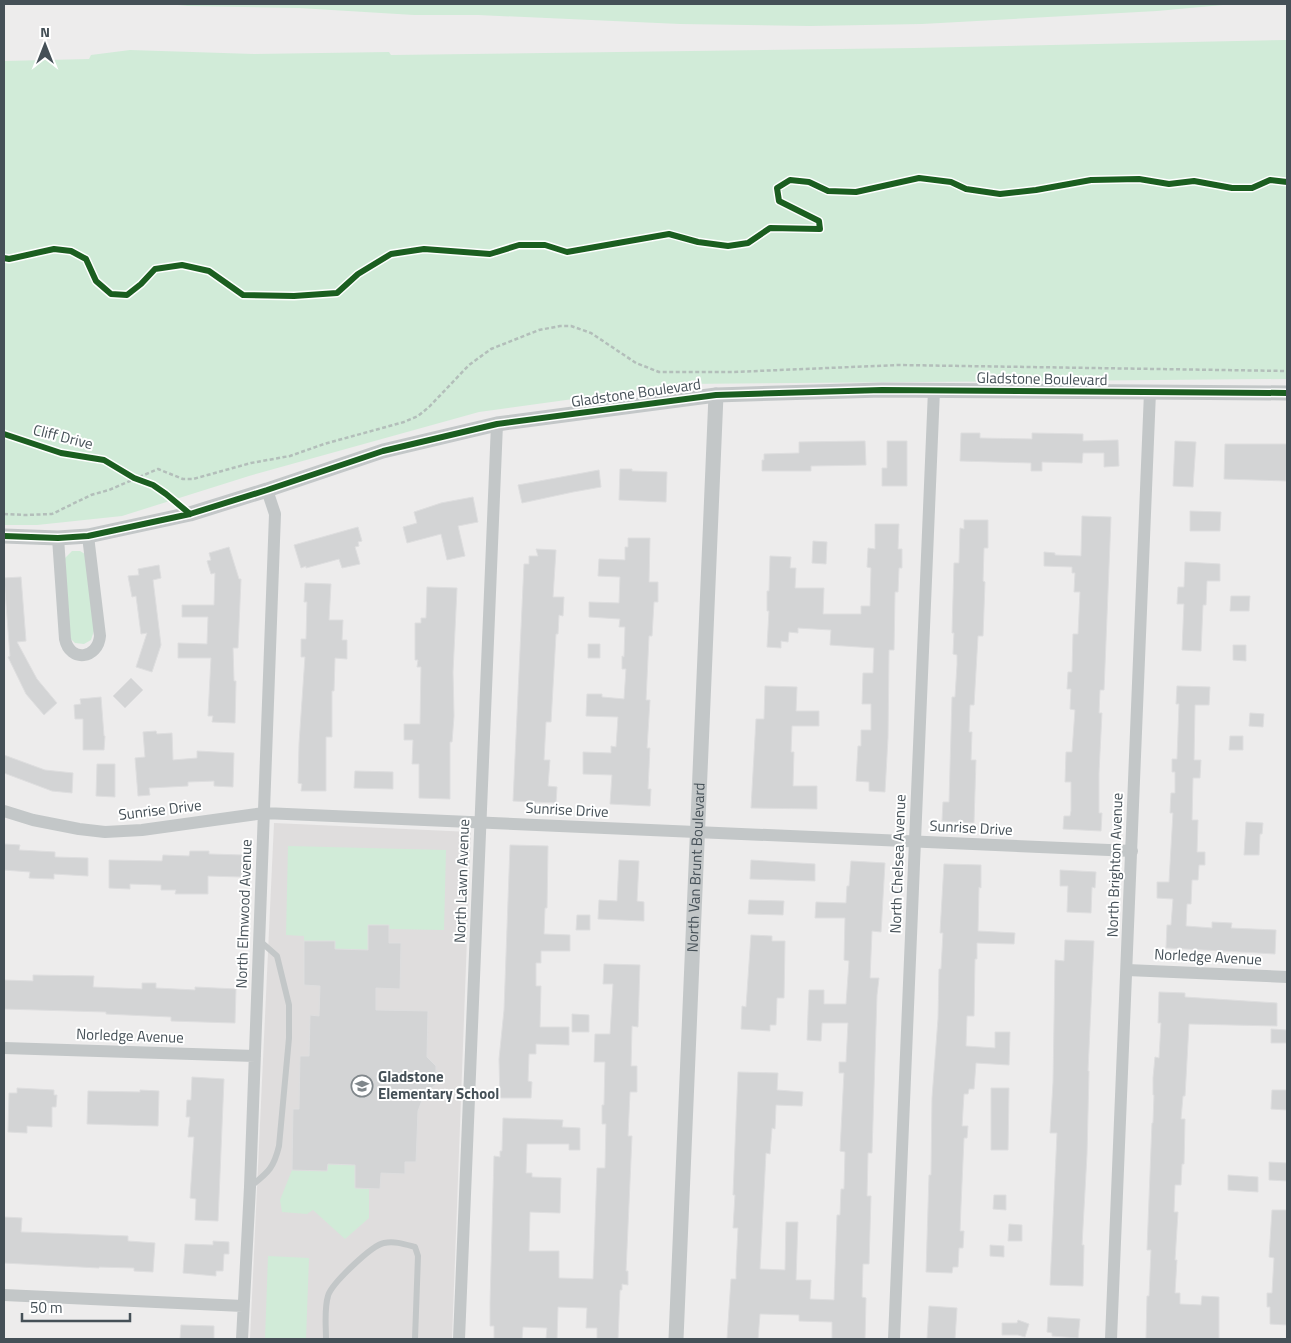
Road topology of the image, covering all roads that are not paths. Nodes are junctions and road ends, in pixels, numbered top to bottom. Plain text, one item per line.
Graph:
1 (934, 390) junction
2 (1150, 392) junction
3 (1287, 393) edge
4 (716, 395) junction
5 (497, 424) junction
6 (267, 490) junction
7 (4, 536) edge
8 (88, 536) junction
9 (58, 538) junction
10 (4, 811) edge
11 (264, 813) junction
12 (481, 822) junction
13 (697, 832) junction
14 (915, 842) junction
15 (1132, 851) junction
16 (260, 940) junction
17 (1127, 970) junction
18 (1287, 977) edge
19 (4, 1048) edge
20 (255, 1056) junction
21 (250, 1187) junction
22 (4, 1296) edge
23 (243, 1306) junction
24 (242, 1339) edge
25 (326, 1339) edge
26 (415, 1339) edge
27 (459, 1339) edge
28 (676, 1339) edge
29 (894, 1339) edge
30 (1111, 1339) edge

1 - 2 street, Gladstone Boulevard
1 - 4 street, Gladstone Boulevard
1 - 14 street, North Chelsea Avenue
2 - 3 street, Gladstone Boulevard
2 - 15 street, North Brighton Avenue
4 - 5 street, Gladstone Boulevard
4 - 13 street, North Van Brunt Boulevard
5 - 6 street, Gladstone Boulevard
5 - 12 street, North Lawn Avenue
6 - 8 street, Gladstone Boulevard
6 - 11 street, North Elmwood Avenue
7 - 9 street, Gladstone Boulevard
8 - 9 street, Gladstone Boulevard
8 - 9 street
10 - 11 street, Sunrise Drive
11 - 12 street, Sunrise Drive
11 - 16 street, North Elmwood Avenue
12 - 13 street, Sunrise Drive
12 - 27 street, North Lawn Avenue
13 - 14 street, Sunrise Drive
13 - 28 street, North Van Brunt Boulevard
14 - 15 street, Sunrise Drive
14 - 29 street, North Chelsea Avenue
15 - 17 street, North Brighton Avenue
16 - 20 street, North Elmwood Avenue
16 - 21 lane
17 - 18 street, Norledge Avenue
17 - 30 street, North Brighton Avenue
19 - 20 street, Norledge Avenue
20 - 21 street, North Elmwood Avenue
21 - 23 street, North Elmwood Avenue
22 - 23 street
23 - 24 street, North Elmwood Avenue
25 - 26 lane

